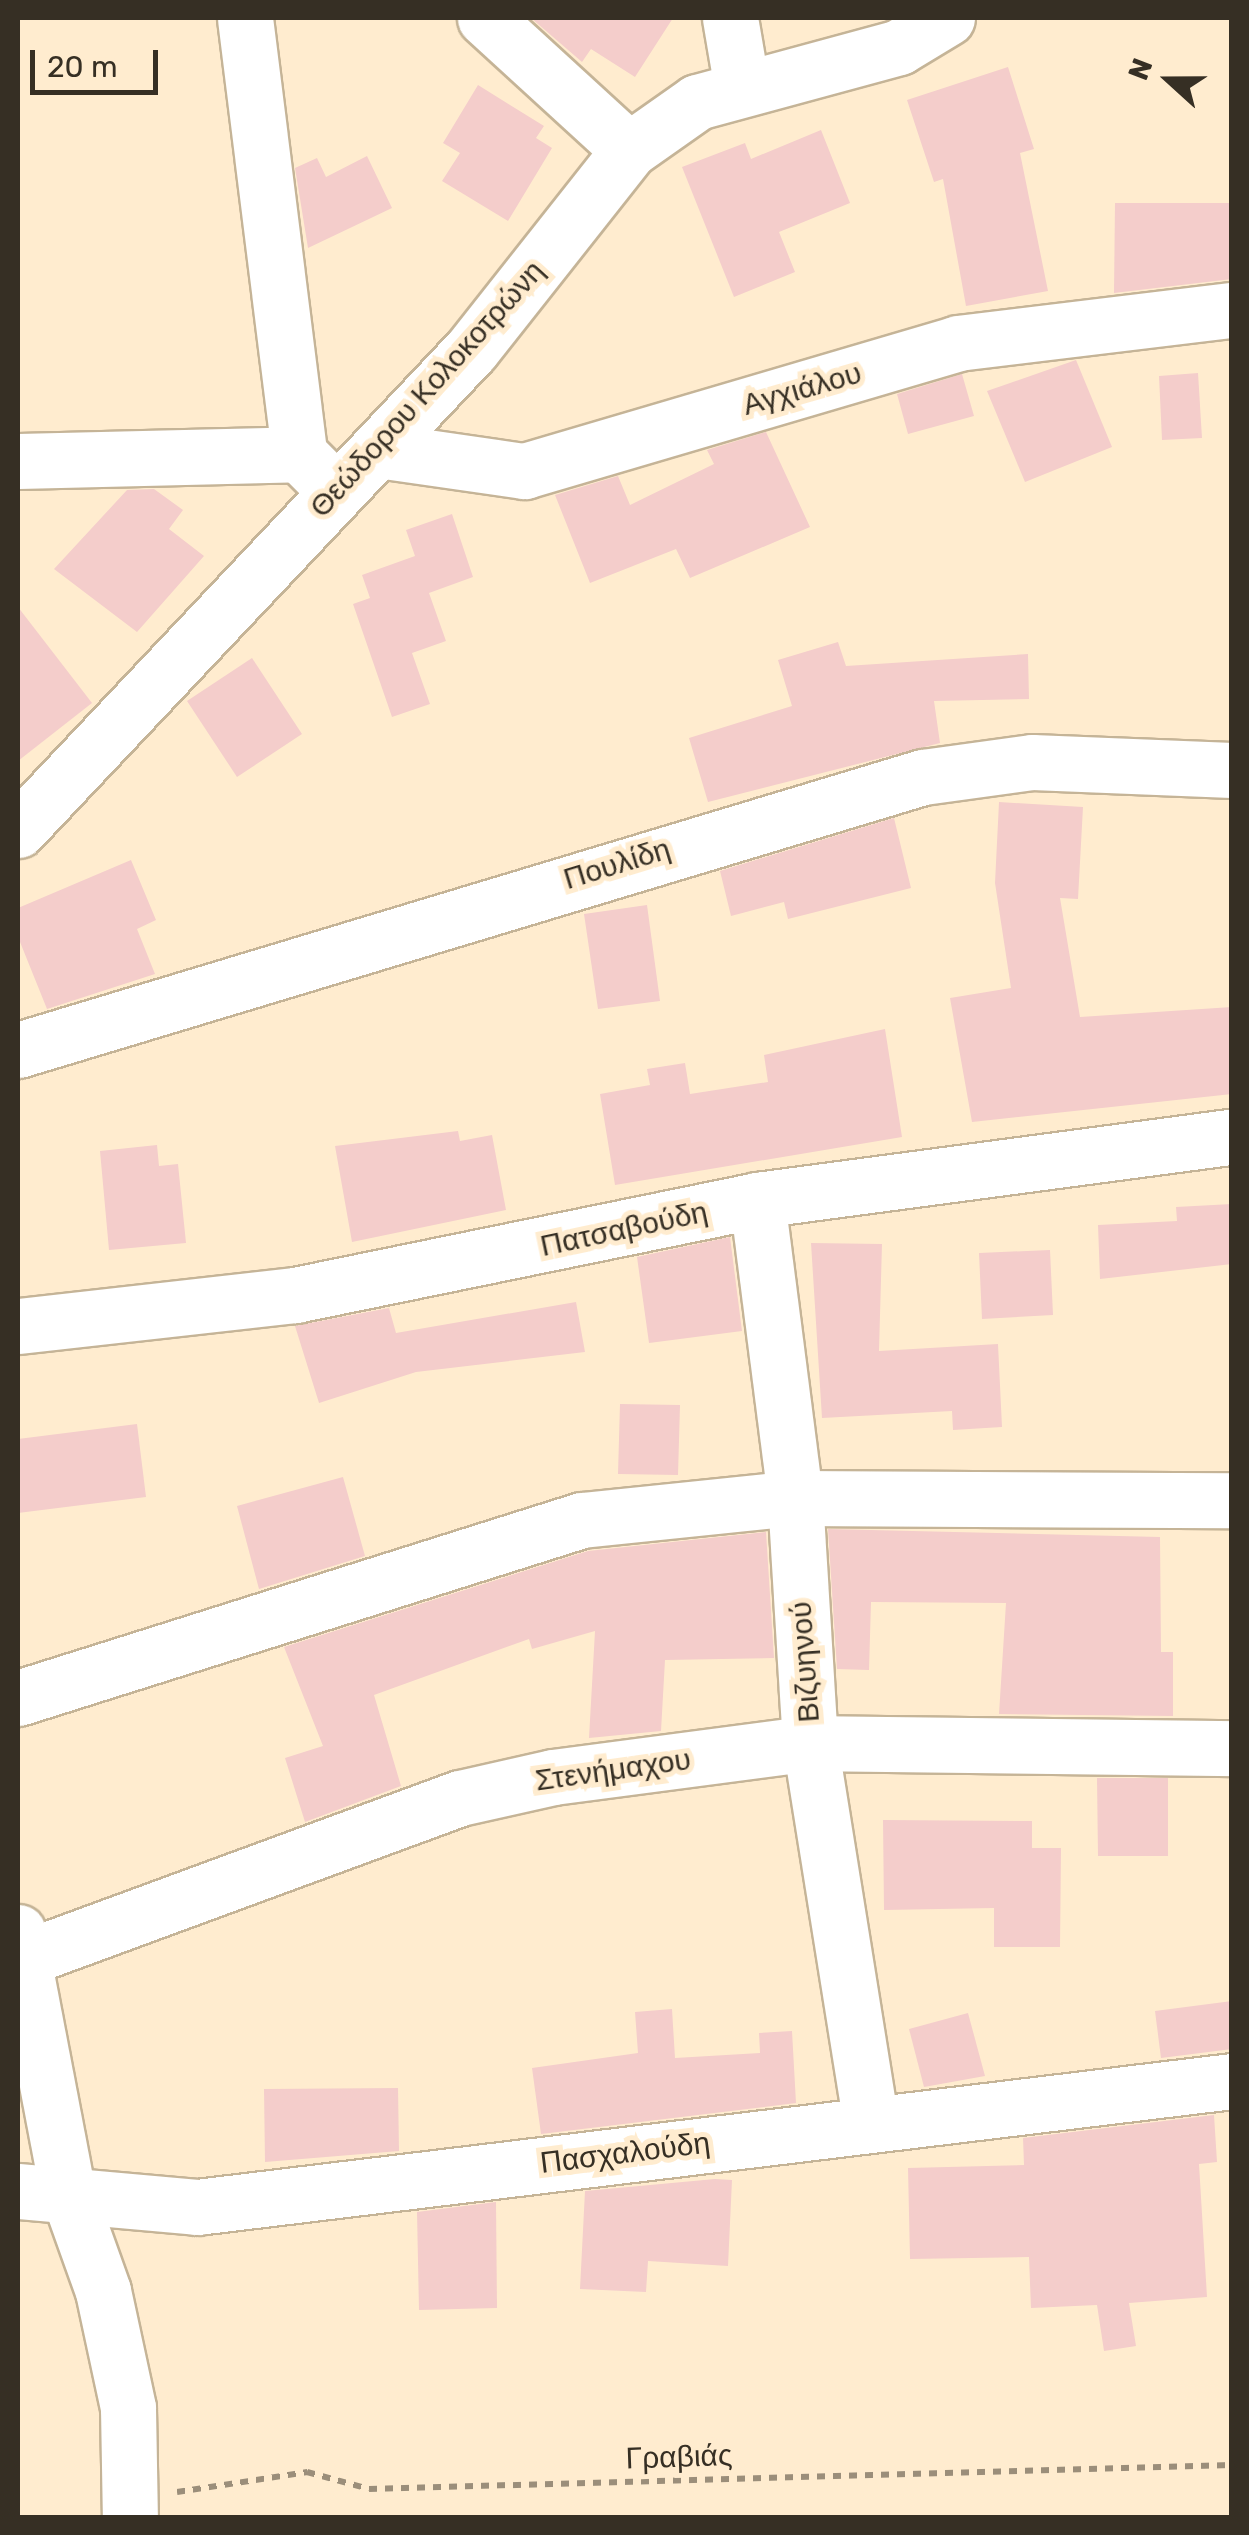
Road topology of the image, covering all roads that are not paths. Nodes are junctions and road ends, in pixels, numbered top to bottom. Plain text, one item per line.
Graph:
1 (245, 18) edge
2 (485, 18) edge
3 (730, 18) edge
4 (947, 18) edge
5 (742, 88) junction
6 (629, 150) junction
7 (1232, 310) edge
8 (378, 450) junction
9 (298, 454) junction
10 (18, 461) edge
11 (337, 492) junction
12 (1232, 770) edge
13 (18, 830) edge
14 (18, 1050) edge
15 (1232, 1137) edge
16 (757, 1200) junction
17 (18, 1326) edge
18 (795, 1498) junction
19 (1232, 1500) edge
20 (18, 1698) edge
21 (810, 1742) junction
22 (1232, 1748) edge
23 (21, 1944) edge
24 (1232, 2081) edge
25 (871, 2122) junction
26 (43, 2192) edge
27 (132, 2508) edge

1 - 9 street
2 - 6 street
3 - 5 street
4 - 5 street, Θεώδορου Κολοκοτρώνη
5 - 6 street, Θεώδορου Κολοκοτρώνη
6 - 8 street, Θεώδορου Κολοκοτρώνη
7 - 8 street, Αγχιάλου
8 - 11 street, Θεώδορου Κολοκοτρώνη
9 - 10 street
9 - 11 street
11 - 13 street, Θεώδορου Κολοκοτρώνη
12 - 14 street, Πουλίδη
15 - 16 street, Πατσαβούδη
16 - 17 street, Πατσαβούδη
16 - 18 street, Βιζυηνού
18 - 19 street
18 - 20 street
18 - 21 street, Βιζυηνού
21 - 22 street, Στενήμαχου
21 - 23 street, Στενήμαχου
21 - 25 street, Βιζυηνού
23 - 26 street
24 - 25 street, Πασχαλούδη
25 - 26 street, Πασχαλούδη
26 - 27 street

